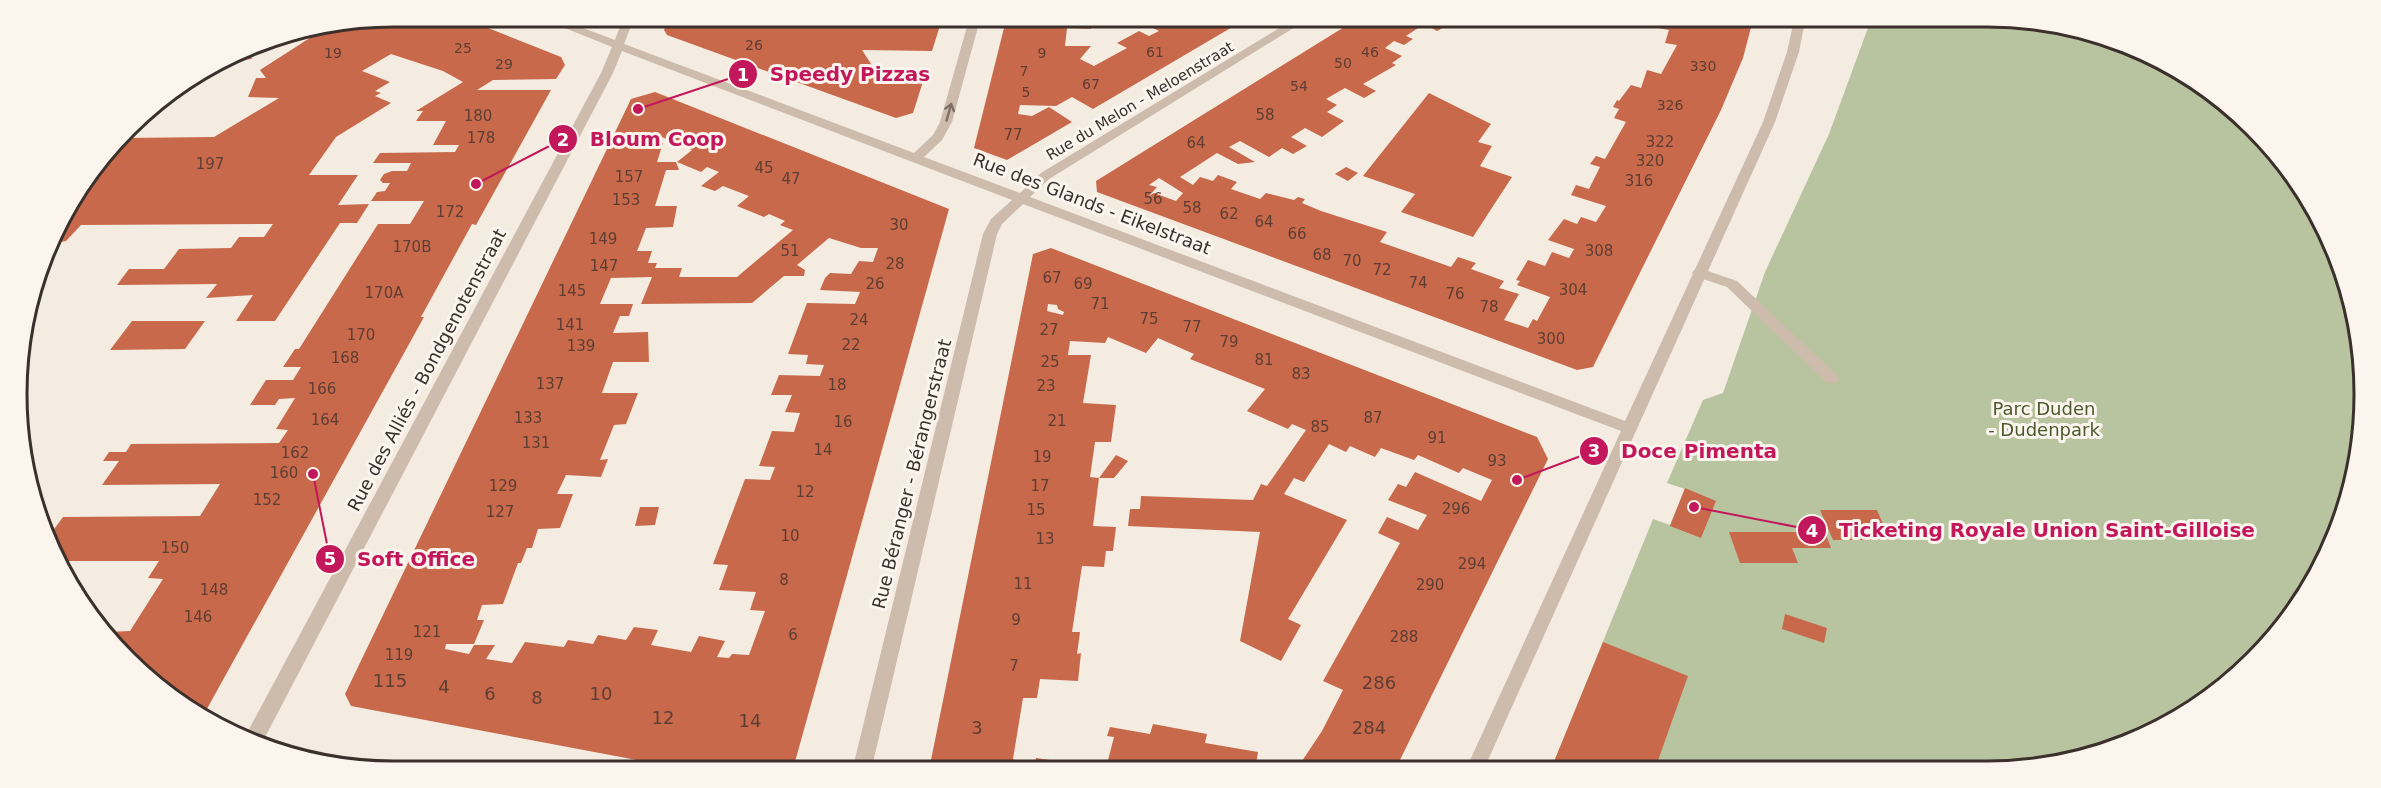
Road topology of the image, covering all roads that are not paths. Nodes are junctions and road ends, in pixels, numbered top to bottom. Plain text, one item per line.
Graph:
1 (569, 27) edge
2 (625, 27) edge
3 (973, 27) edge
4 (1290, 27) edge
5 (1799, 27) edge
6 (616, 45) junction
7 (915, 159) junction
8 (1022, 198) junction
9 (1699, 273) junction
10 (1832, 379) dead end
11 (1631, 429) junction
12 (257, 734) edge
13 (863, 761) edge
14 (1479, 761) edge

1 - 6 street, Rue des Glands - Eikelstraat
2 - 6 street, Rue des Alliés - Bondgenotenstraat
7 -> 3 street
4 - 8 street, Rue du Melon - Meloenstraat
5 - 9 street
6 - 7 street, Rue des Glands - Eikelstraat
6 - 12 street, Rue des Alliés - Bondgenotenstraat
7 - 8 street, Rue des Glands - Eikelstraat
8 - 11 street, Rue des Glands - Eikelstraat
8 - 13 street, Rue Béranger - Bérangerstraat
9 - 10 street
9 - 11 street
11 - 14 street

